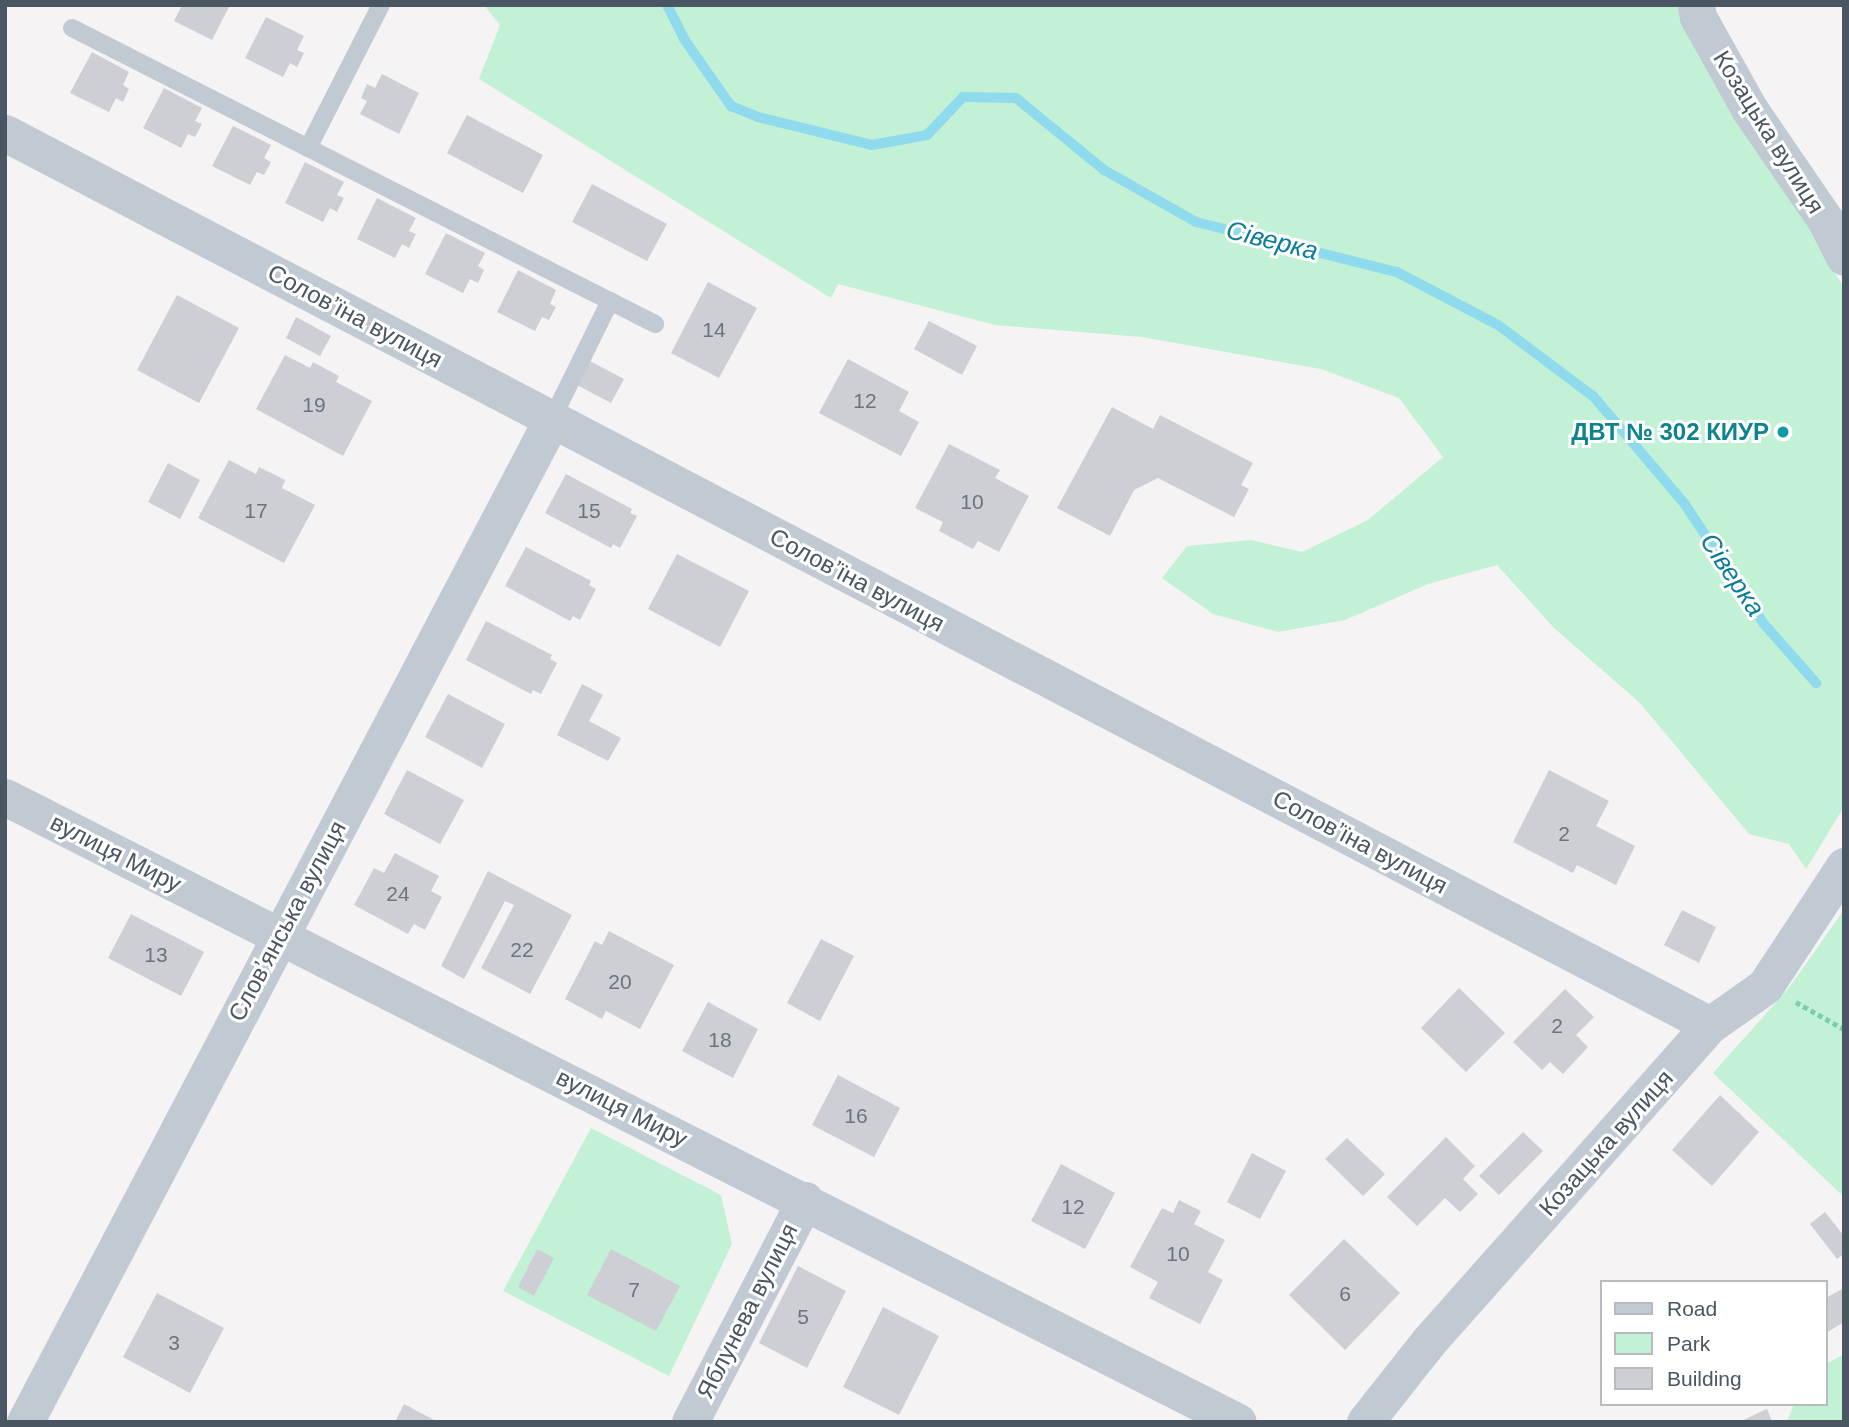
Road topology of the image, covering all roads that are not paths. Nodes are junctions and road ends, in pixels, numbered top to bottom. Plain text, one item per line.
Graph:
1 (381, 5) edge
2 (1696, 5) edge
3 (72, 28) dead end
4 (5, 133) edge
5 (308, 148) junction
6 (1844, 257) edge
7 (610, 301) junction
8 (655, 324) dead end
9 (551, 421) junction
10 (5, 797) edge
11 (1844, 866) edge
12 (279, 935) junction
13 (1710, 1025) junction
14 (805, 1200) junction
15 (25, 1422) edge
16 (690, 1422) edge
17 (1238, 1422) edge
18 (1365, 1422) edge

1 - 5 lane
2 - 6 street, Козацька вулиця
3 - 5 lane
4 - 9 street, Соловʼїна вулиця
5 - 7 lane
7 - 8 lane
7 - 9 lane
9 - 12 street, Словʼянська вулиця
9 - 13 street, Соловʼїна вулиця
10 - 12 street, вулиця Миру
11 - 13 street, Козацька вулиця
12 - 14 street, вулиця Миру
12 - 15 street, Словʼянська вулиця
13 - 18 street, Козацька вулиця
14 - 16 street, Яблунева вулиця
14 - 17 street, вулиця Миру

